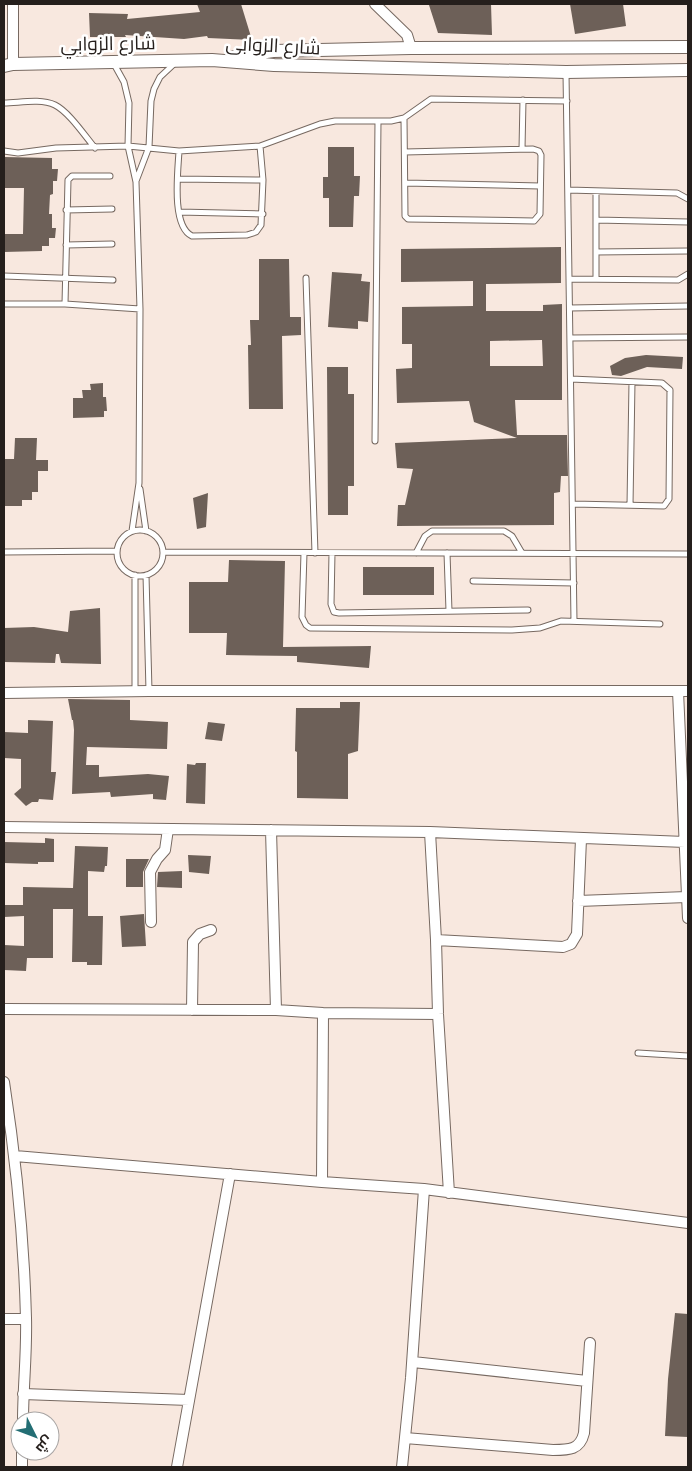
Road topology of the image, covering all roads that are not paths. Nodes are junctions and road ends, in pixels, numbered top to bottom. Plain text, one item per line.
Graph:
1 (13, 4) edge
2 (375, 4) edge
3 (688, 47) edge
4 (411, 48) junction
5 (568, 49) junction
6 (178, 60) junction
7 (212, 60) junction
8 (114, 63) junction
9 (8, 65) edge
10 (688, 70) edge
11 (566, 72) junction
12 (523, 100) junction
13 (567, 101) junction
14 (4, 103) edge
15 (404, 118) junction
16 (378, 121) junction
17 (128, 146) junction
18 (260, 146) junction
19 (149, 147) junction
20 (95, 148) junction
21 (522, 149) junction
22 (4, 151) edge
23 (179, 151) junction
24 (404, 152) junction
25 (110, 176) dead end
26 (178, 179) junction
27 (263, 180) junction
28 (136, 182) junction
29 (405, 183) junction
30 (540, 186) junction
31 (568, 190) junction
32 (596, 191) junction
33 (688, 199) edge
34 (112, 209) dead end
35 (66, 210) junction
36 (179, 212) junction
37 (263, 214) junction
38 (596, 220) junction
39 (688, 222) edge
40 (112, 244) dead end
41 (66, 245) junction
42 (688, 251) edge
43 (596, 252) junction
44 (688, 274) edge
45 (4, 276) edge
46 (65, 277) junction
47 (306, 278) dead end
48 (569, 279) junction
49 (596, 279) junction
50 (113, 280) dead end
51 (4, 304) edge
52 (65, 304) junction
53 (688, 306) edge
54 (570, 308) junction
55 (140, 309) junction
56 (688, 337) edge
57 (570, 338) junction
58 (571, 379) junction
59 (632, 382) junction
60 (375, 441) dead end
61 (139, 483) junction
62 (573, 504) junction
63 (630, 505) junction
64 (132, 531) junction
65 (146, 531) junction
66 (117, 551) junction
67 (4, 552) edge
68 (162, 552) junction
69 (304, 553) junction
70 (315, 553) junction
71 (332, 553) junction
72 (416, 553) junction
73 (447, 553) junction
74 (522, 553) junction
75 (573, 553) junction
76 (688, 554) edge
77 (135, 575) junction
78 (146, 575) junction
79 (473, 581) dead end
80 (574, 582) junction
81 (528, 610) dead end
82 (449, 611) junction
83 (574, 621) junction
84 (660, 624) dead end
85 (134, 691) junction
86 (149, 691) junction
87 (683, 691) edge
88 (4, 692) edge
89 (4, 827) edge
90 (168, 829) junction
91 (271, 830) junction
92 (430, 832) junction
93 (581, 839) junction
94 (685, 842) junction
95 (687, 897) junction
96 (578, 901) junction
97 (688, 918) edge
98 (151, 922) dead end
99 (211, 930) dead end
100 (436, 940) junction
101 (4, 1009) edge
102 (192, 1010) junction
103 (276, 1010) junction
104 (323, 1013) junction
105 (438, 1014) junction
106 (638, 1053) dead end
107 (688, 1056) edge
108 (4, 1082) edge
109 (15, 1156) junction
110 (230, 1174) junction
111 (322, 1182) junction
112 (424, 1188) junction
113 (449, 1193) junction
114 (688, 1223) edge
115 (4, 1319) edge
116 (26, 1319) junction
117 (590, 1343) dead end
118 (412, 1362) junction
119 (587, 1381) junction
120 (23, 1394) junction
121 (189, 1400) junction
122 (23, 1411) edge
123 (405, 1438) junction
124 (177, 1467) edge
125 (402, 1467) edge

1 - 9 street
2 - 4 street
3 - 5 street, شارع الزوابى
4 - 5 street, شارع الزوابى
4 - 7 street, شارع الزوابى
5 - 11 street
6 - 7 street, شارع الزوابي
6 - 8 street, شارع الزوابي
6 - 19 lane
7 - 11 street, شارع الزوابى
8 - 9 street, شارع الزوابي
8 - 17 lane
10 - 11 street, شارع الزوابى
11 - 13 lane
12 - 13 lane
12 - 15 lane
12 - 21 lane
13 - 31 lane
14 - 20 lane
15 - 16 lane
15 - 24 lane
16 - 18 lane
16 - 60 lane
17 - 19 lane
17 - 20 lane
17 - 28 lane
18 - 23 lane
18 - 27 lane
19 - 23 lane
19 - 28 lane
20 - 22 lane
21 - 24 lane
21 - 30 lane
23 - 26 lane
24 - 29 lane
25 - 35 lane
26 - 27 lane
26 - 36 lane
27 - 37 lane
28 - 55 lane
29 - 30 lane
29 - 30 lane
31 - 32 lane
31 - 48 lane
32 - 33 lane
32 - 38 lane
34 - 35 lane
35 - 41 lane
36 - 37 lane
36 - 37 lane
38 - 39 lane
38 - 43 lane
40 - 41 lane
41 - 46 lane
42 - 43 lane
43 - 49 lane
44 - 49 lane
45 - 46 lane
46 - 50 lane
46 - 52 lane
47 - 70 lane
48 - 49 lane
48 - 54 lane
51 - 52 lane
52 - 55 lane
53 - 54 lane
54 - 57 lane
55 - 61 lane
56 - 57 lane
57 - 58 lane
58 - 59 lane
58 - 62 lane
59 - 63 lane
59 - 63 lane
61 - 64 lane
61 - 65 lane
62 - 63 lane
62 - 75 lane
64 - 65 lane
64 - 66 lane
65 - 68 lane
66 - 67 lane
66 - 77 lane
68 - 69 lane
68 - 78 lane
69 - 70 lane
69 - 83 lane
70 - 71 lane
71 - 72 lane
71 - 82 lane
72 - 73 lane
72 - 74 lane
73 - 74 lane
73 - 82 lane
74 - 75 lane
75 - 76 lane
75 - 80 lane
77 - 78 lane
77 - 85 lane
78 - 86 lane
79 - 80 lane
80 - 83 lane
81 - 82 lane
83 - 84 lane
85 - 86 street
85 - 88 street
86 - 87 street
87 - 94 street
89 - 90 street
90 - 91 street
90 - 98 street
91 - 92 street
91 - 103 street
92 - 93 street
92 - 100 street
93 - 94 street
93 - 96 street
94 - 95 street
95 - 96 street
95 - 97 street
96 - 100 street
99 - 102 street
100 - 105 street
101 - 102 street
102 - 103 street
103 - 104 street
104 - 105 street
104 - 111 street
105 - 113 street
106 - 107 lane
108 - 109 street
109 - 110 street
109 - 116 street
110 - 111 street
110 - 121 street
111 - 112 street
112 - 113 street
112 - 118 street
113 - 114 street
115 - 116 street
116 - 120 street
117 - 119 street
118 - 119 street
118 - 123 street
119 - 123 street
120 - 121 street
120 - 122 street
121 - 124 street
123 - 125 street

